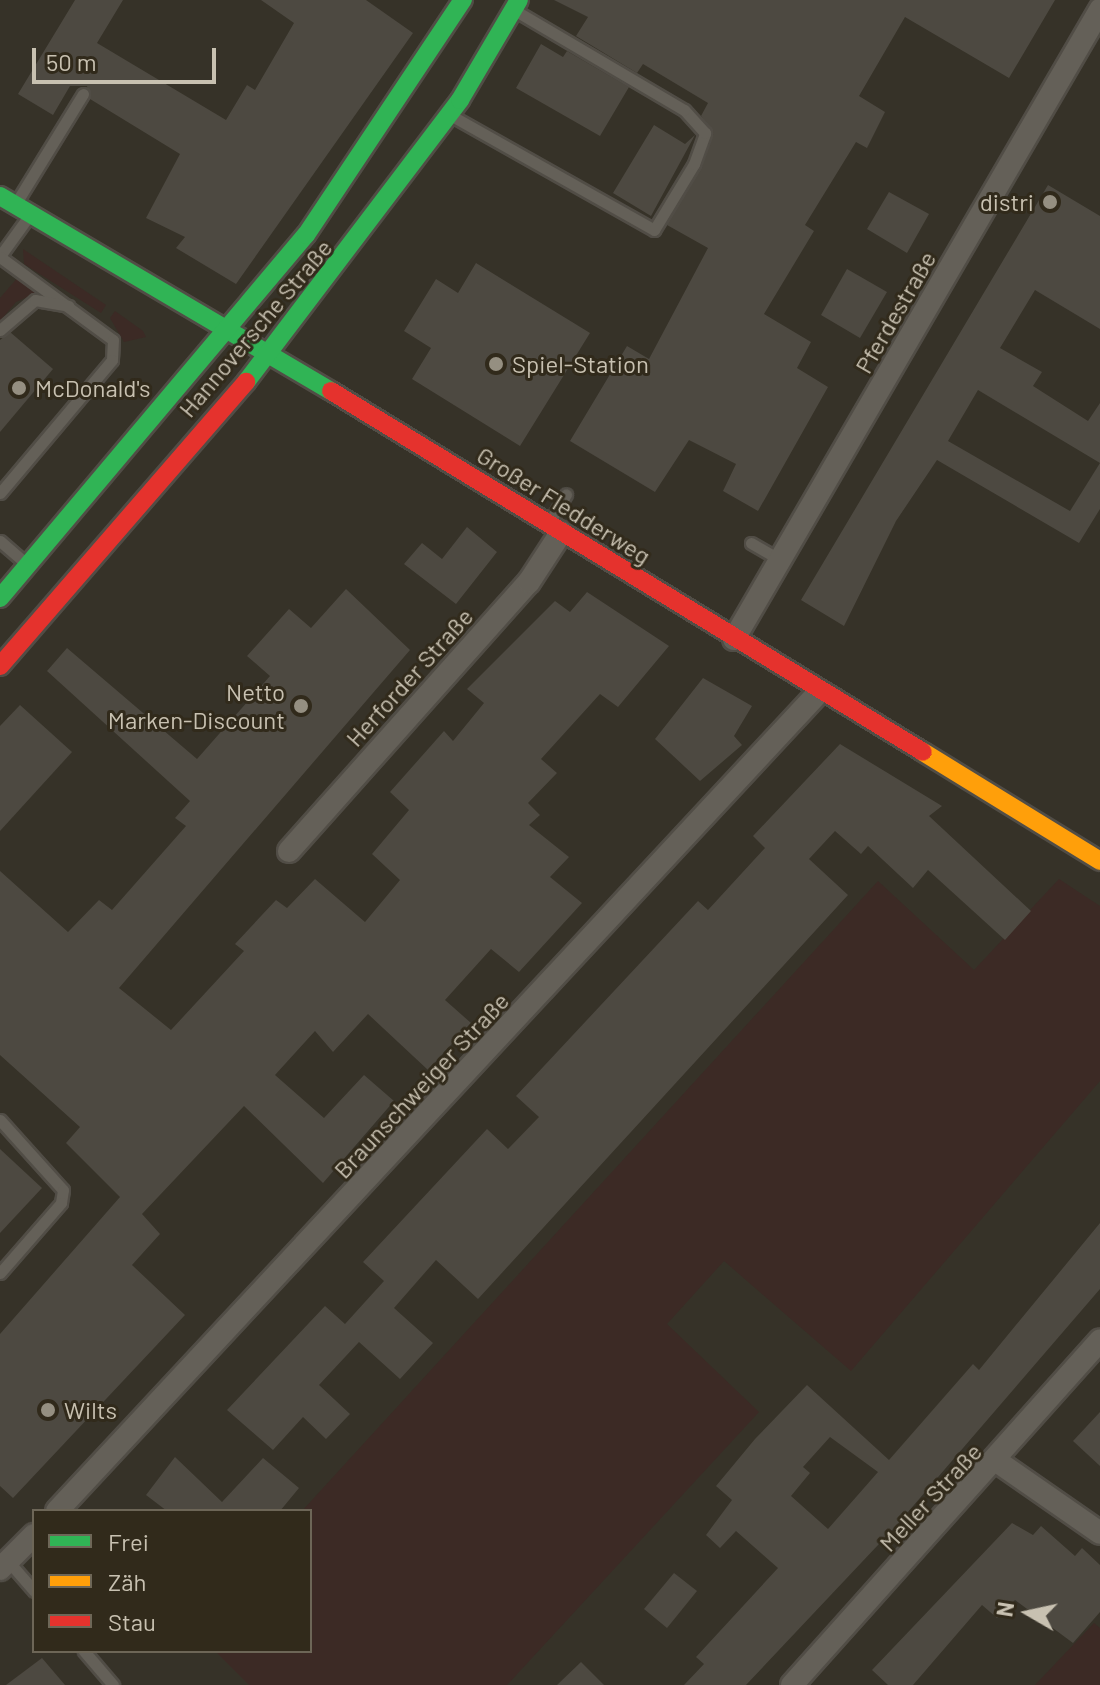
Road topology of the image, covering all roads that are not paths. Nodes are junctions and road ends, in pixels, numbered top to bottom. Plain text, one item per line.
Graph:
1 (463, 0) edge
2 (517, 5) edge
3 (1100, 10) edge
4 (83, 94) dead end
5 (450, 114) junction
6 (15, 206) edge
7 (0, 256) edge
8 (68, 306) junction
9 (0, 330) edge
10 (229, 333) junction
11 (271, 353) junction
12 (0, 493) edge
13 (566, 494) dead end
14 (554, 529) junction
15 (0, 541) edge
16 (751, 543) dead end
17 (780, 560) junction
18 (28, 566) junction
19 (0, 598) edge
20 (734, 639) junction
21 (0, 666) edge
22 (819, 692) junction
23 (289, 851) dead end
24 (1100, 861) edge
25 (0, 1120) edge
26 (0, 1273) edge
27 (1100, 1340) edge
28 (998, 1462) junction
29 (59, 1509) edge
30 (1100, 1533) edge
31 (32, 1537) edge
32 (3, 1561) edge
33 (32, 1589) edge
34 (86, 1653) edge
35 (113, 1685) edge
36 (792, 1685) edge

1 - 10 main road, Hannoversche Straße
2 - 5 main road, Hannoversche Straße
2 - 5 lane
3 - 17 street, Pferdestraße
4 - 6 lane
5 - 11 main road, Hannoversche Straße
6 - 7 lane
6 - 10 main road, Großer Fledderweg
7 - 8 lane
8 - 9 lane
8 - 12 lane
10 - 11 main road, Großer Fledderweg
10 - 18 main road, Hannoversche Straße
11 - 14 main road, Großer Fledderweg
11 - 21 main road, Hannoversche Straße
13 - 14 lane
14 - 20 main road, Großer Fledderweg
14 - 23 street, Herforder Straße
15 - 18 lane
16 - 17 lane
17 - 20 street, Pferdestraße
18 - 19 main road, Hannoversche Straße
20 - 22 main road, Großer Fledderweg
22 - 24 main road, Großer Fledderweg
22 - 29 street, Braunschweiger Straße
25 - 26 lane
27 - 28 street, Meller Straße
28 - 30 street
28 - 36 street, Meller Straße
31 - 32 street
32 - 33 lane
34 - 35 lane

